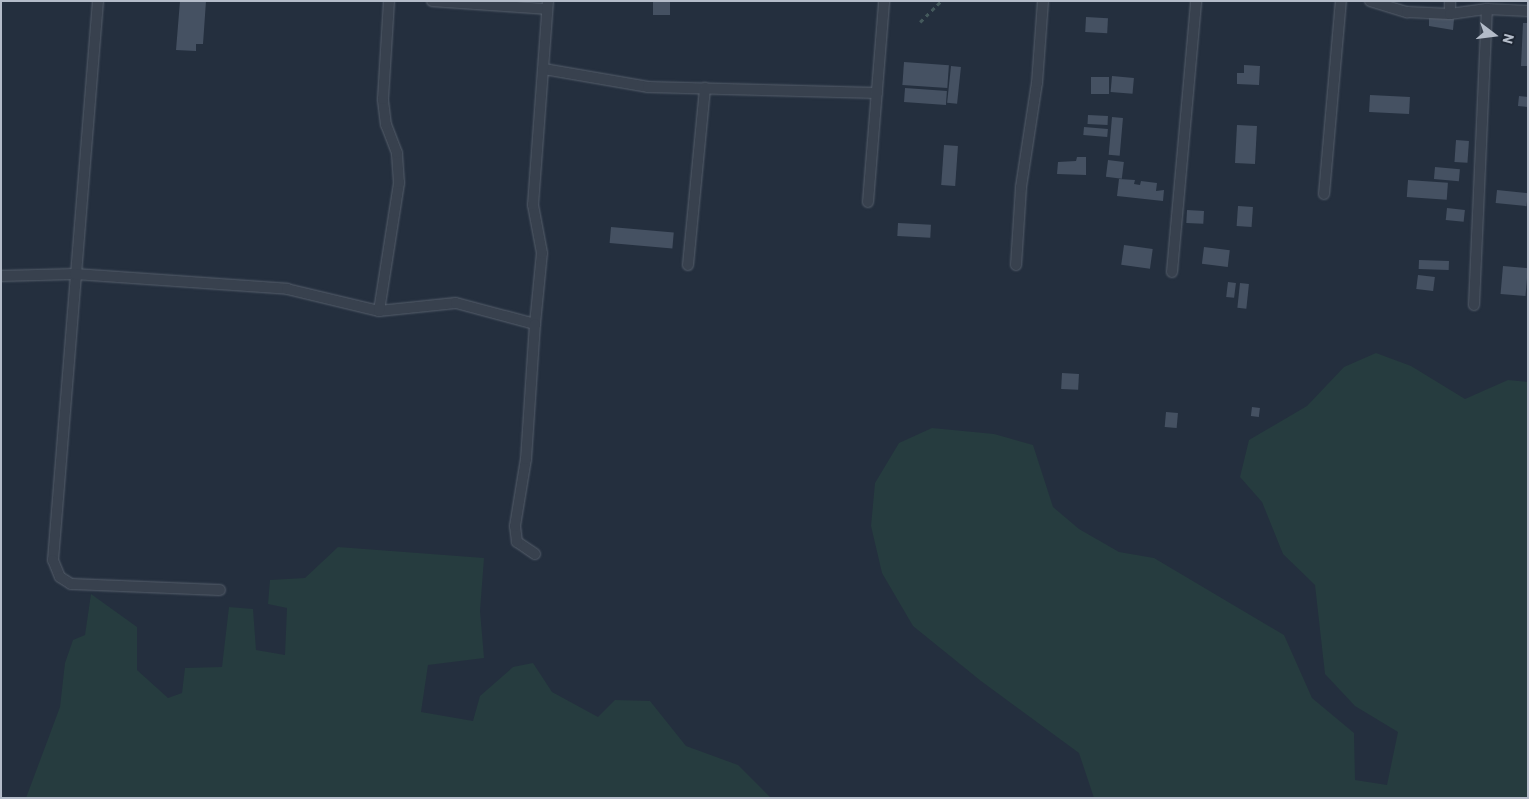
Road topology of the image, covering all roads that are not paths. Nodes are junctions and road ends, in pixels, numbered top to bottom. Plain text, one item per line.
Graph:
1 (98, 1) edge
2 (389, 1) edge
3 (432, 1) edge
4 (884, 1) edge
5 (1043, 1) edge
6 (1196, 1) edge
7 (1341, 1) edge
8 (1370, 1) edge
9 (1450, 1) edge
10 (548, 5) edge
11 (1487, 9) junction
12 (1528, 12) edge
13 (1450, 14) junction
14 (544, 69) junction
15 (705, 88) junction
16 (877, 93) junction
17 (1324, 194) dead end
18 (868, 202) dead end
19 (688, 265) dead end
20 (1016, 265) dead end
21 (1172, 272) dead end
22 (74, 274) junction
23 (1, 276) edge
24 (1474, 304) dead end
25 (379, 311) junction
26 (535, 324) junction
27 (535, 554) dead end
28 (220, 590) dead end

1 - 22 street
2 - 25 street
3 - 10 street
4 - 16 street
5 - 20 street
6 - 21 street
7 - 17 street
8 - 13 street
9 - 13 street
10 - 14 street
11 - 12 street
11 - 13 street
11 - 24 street
14 - 15 street
14 - 26 street
15 - 16 street
15 - 19 street
16 - 18 street
22 - 23 street
22 - 25 street
22 - 28 street
25 - 26 street
26 - 27 street

